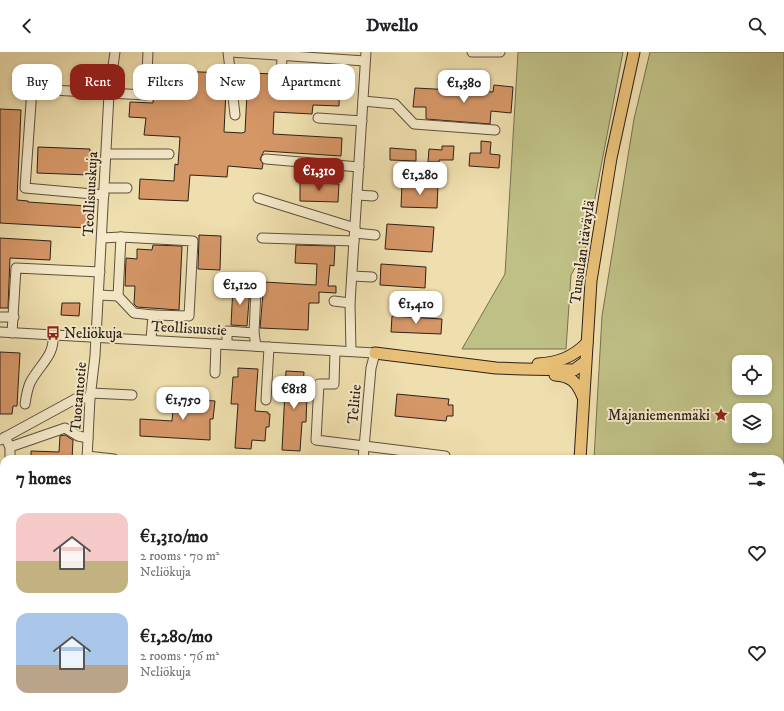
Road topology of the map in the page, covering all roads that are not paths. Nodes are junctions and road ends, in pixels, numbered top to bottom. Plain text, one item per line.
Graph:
1 (115, 52) edge
2 (148, 52) edge
3 (228, 52) edge
4 (231, 52) edge
5 (241, 52) edge
6 (472, 52) edge
7 (500, 52) edge
8 (634, 52) edge
9 (259, 53) edge
10 (314, 54) edge
11 (282, 55) junction
12 (352, 56) edge
13 (366, 56) edge
14 (113, 64) edge
15 (282, 64) edge
16 (70, 91) edge
17 (125, 94) edge
18 (109, 100) edge
19 (363, 101) junction
20 (236, 115) dead end
21 (318, 118) dead end
22 (362, 121) junction
23 (494, 130) dead end
24 (106, 154) junction
25 (169, 154) dead end
26 (266, 160) dead end
27 (359, 167) junction
28 (127, 188) dead end
29 (104, 191) junction
30 (357, 195) junction
31 (373, 196) dead end
32 (258, 198) dead end
33 (354, 234) junction
34 (375, 235) dead end
35 (121, 237) junction
36 (102, 238) junction
37 (262, 238) dead end
38 (100, 272) junction
39 (352, 276) junction
40 (372, 277) dead end
41 (256, 290) dead end
42 (99, 295) junction
43 (118, 296) junction
44 (334, 301) dead end
45 (350, 303) junction
46 (153, 315) junction
47 (0, 317) edge
48 (14, 317) junction
49 (0, 332) edge
50 (12, 333) junction
51 (254, 333) junction
52 (53, 335) junction
53 (96, 337) junction
54 (151, 340) junction
55 (587, 343) junction
56 (216, 344) junction
57 (227, 344) junction
58 (256, 346) junction
59 (268, 347) junction
60 (335, 351) junction
61 (351, 351) junction
62 (376, 353) junction
63 (585, 362) junction
64 (477, 365) junction
65 (215, 373) dead end
66 (90, 395) junction
67 (132, 395) dead end
68 (583, 399) junction
69 (266, 400) dead end
70 (25, 404) dead end
71 (3, 438) edge
72 (88, 438) junction
73 (364, 446) junction
74 (10, 447) junction
75 (10, 455) edge
76 (87, 455) edge
77 (363, 455) edge
78 (437, 455) edge
79 (580, 455) edge

1 - 14 street, Teollisuuskuja
2 - 17 street
3 - 20 street
4 - 5 street
5 - 9 street
6 - 7 street
8 - 55 main road, Tuusulan itäväylä
9 - 11 street
10 - 11 street
10 - 12 street
11 - 15 street
12 - 13 street
13 - 19 street
16 - 29 street
18 - 24 street, Teollisuuskuja
19 - 22 street
19 - 23 street
21 - 22 street
22 - 27 street
24 - 25 street
24 - 29 street, Teollisuuskuja
26 - 27 street
27 - 30 street
28 - 29 street
29 - 36 street, Teollisuuskuja
30 - 31 street
30 - 33 street
32 - 33 street
33 - 34 street
33 - 37 street
33 - 39 street
35 - 36 street
35 - 43 street
35 - 46 street
36 - 38 street, Teollisuuskuja
38 - 42 street, Teollisuuskuja
38 - 48 street
39 - 40 street
39 - 45 street
41 - 51 street
42 - 43 street
42 - 53 street, Teollisuuskuja
43 - 46 street
44 - 45 street
45 - 61 street
46 - 54 street
47 - 48 street
48 - 50 street
49 - 50 street, Teollisuustie
50 - 52 street, Teollisuustie
51 - 57 street
51 - 58 street
52 - 53 street, Teollisuustie
52 - 70 street
53 - 54 street, Teollisuustie
53 - 66 street, Tuotantotie
54 - 56 street, Teollisuustie
55 - 63 main road, Tuusulan itäväylä
55 - 64 main road
56 - 57 street, Teollisuustie
56 - 65 street
57 - 58 street, Teollisuustie
58 - 59 street, Teollisuustie
59 - 60 street, Teollisuustie
59 - 69 street
60 - 61 street, Teollisuustie
60 - 73 street
61 - 62 street, Teollisuustie
62 - 64 main road
62 - 73 street, Telitie
63 - 64 main road
63 - 68 main road, Tuusulan itäväylä
64 - 68 main road
66 - 67 street
66 - 71 street
66 - 72 street, Tuotantotie
68 - 79 main road, Tuusulan itäväylä
71 - 74 street
72 - 74 street
72 - 76 street, Tuotantotie
73 - 77 street, Telitie
73 - 78 street
74 - 75 street

